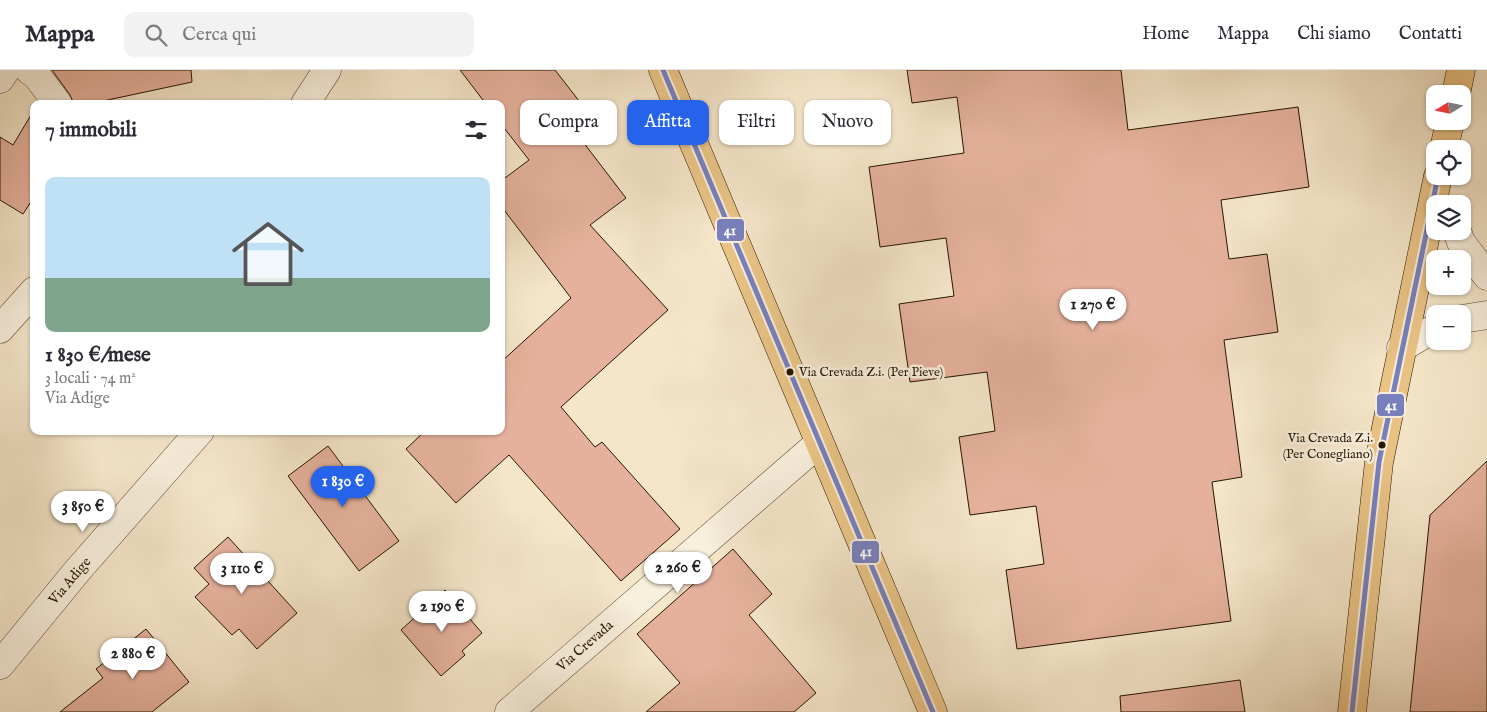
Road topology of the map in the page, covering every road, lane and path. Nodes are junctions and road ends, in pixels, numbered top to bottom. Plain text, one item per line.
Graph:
1 (6, 70) edge
2 (29, 70) edge
3 (327, 70) edge
4 (663, 70) edge
5 (1461, 70) edge
6 (0, 79) edge
7 (1458, 85) edge
8 (55, 100) edge
9 (307, 100) edge
10 (1436, 185) edge
11 (1460, 240) edge
12 (1487, 276) edge
13 (30, 295) edge
14 (1487, 315) edge
15 (1471, 318) edge
16 (0, 329) edge
17 (1426, 333) edge
18 (1402, 348) junction
19 (196, 435) edge
20 (819, 443) junction
21 (0, 665) edge
22 (509, 712) edge
23 (933, 712) edge
24 (1352, 712) edge

1 - 6 street
2 - 8 street
3 - 9 street
4 - 20 main road
5 - 7 main road
10 - 18 main road
11 - 12 street
13 - 16 street
14 - 15 street
17 - 18 street
18 - 24 main road
19 - 21 street, Via Adige
20 - 22 street, Via Crevada
20 - 23 main road

